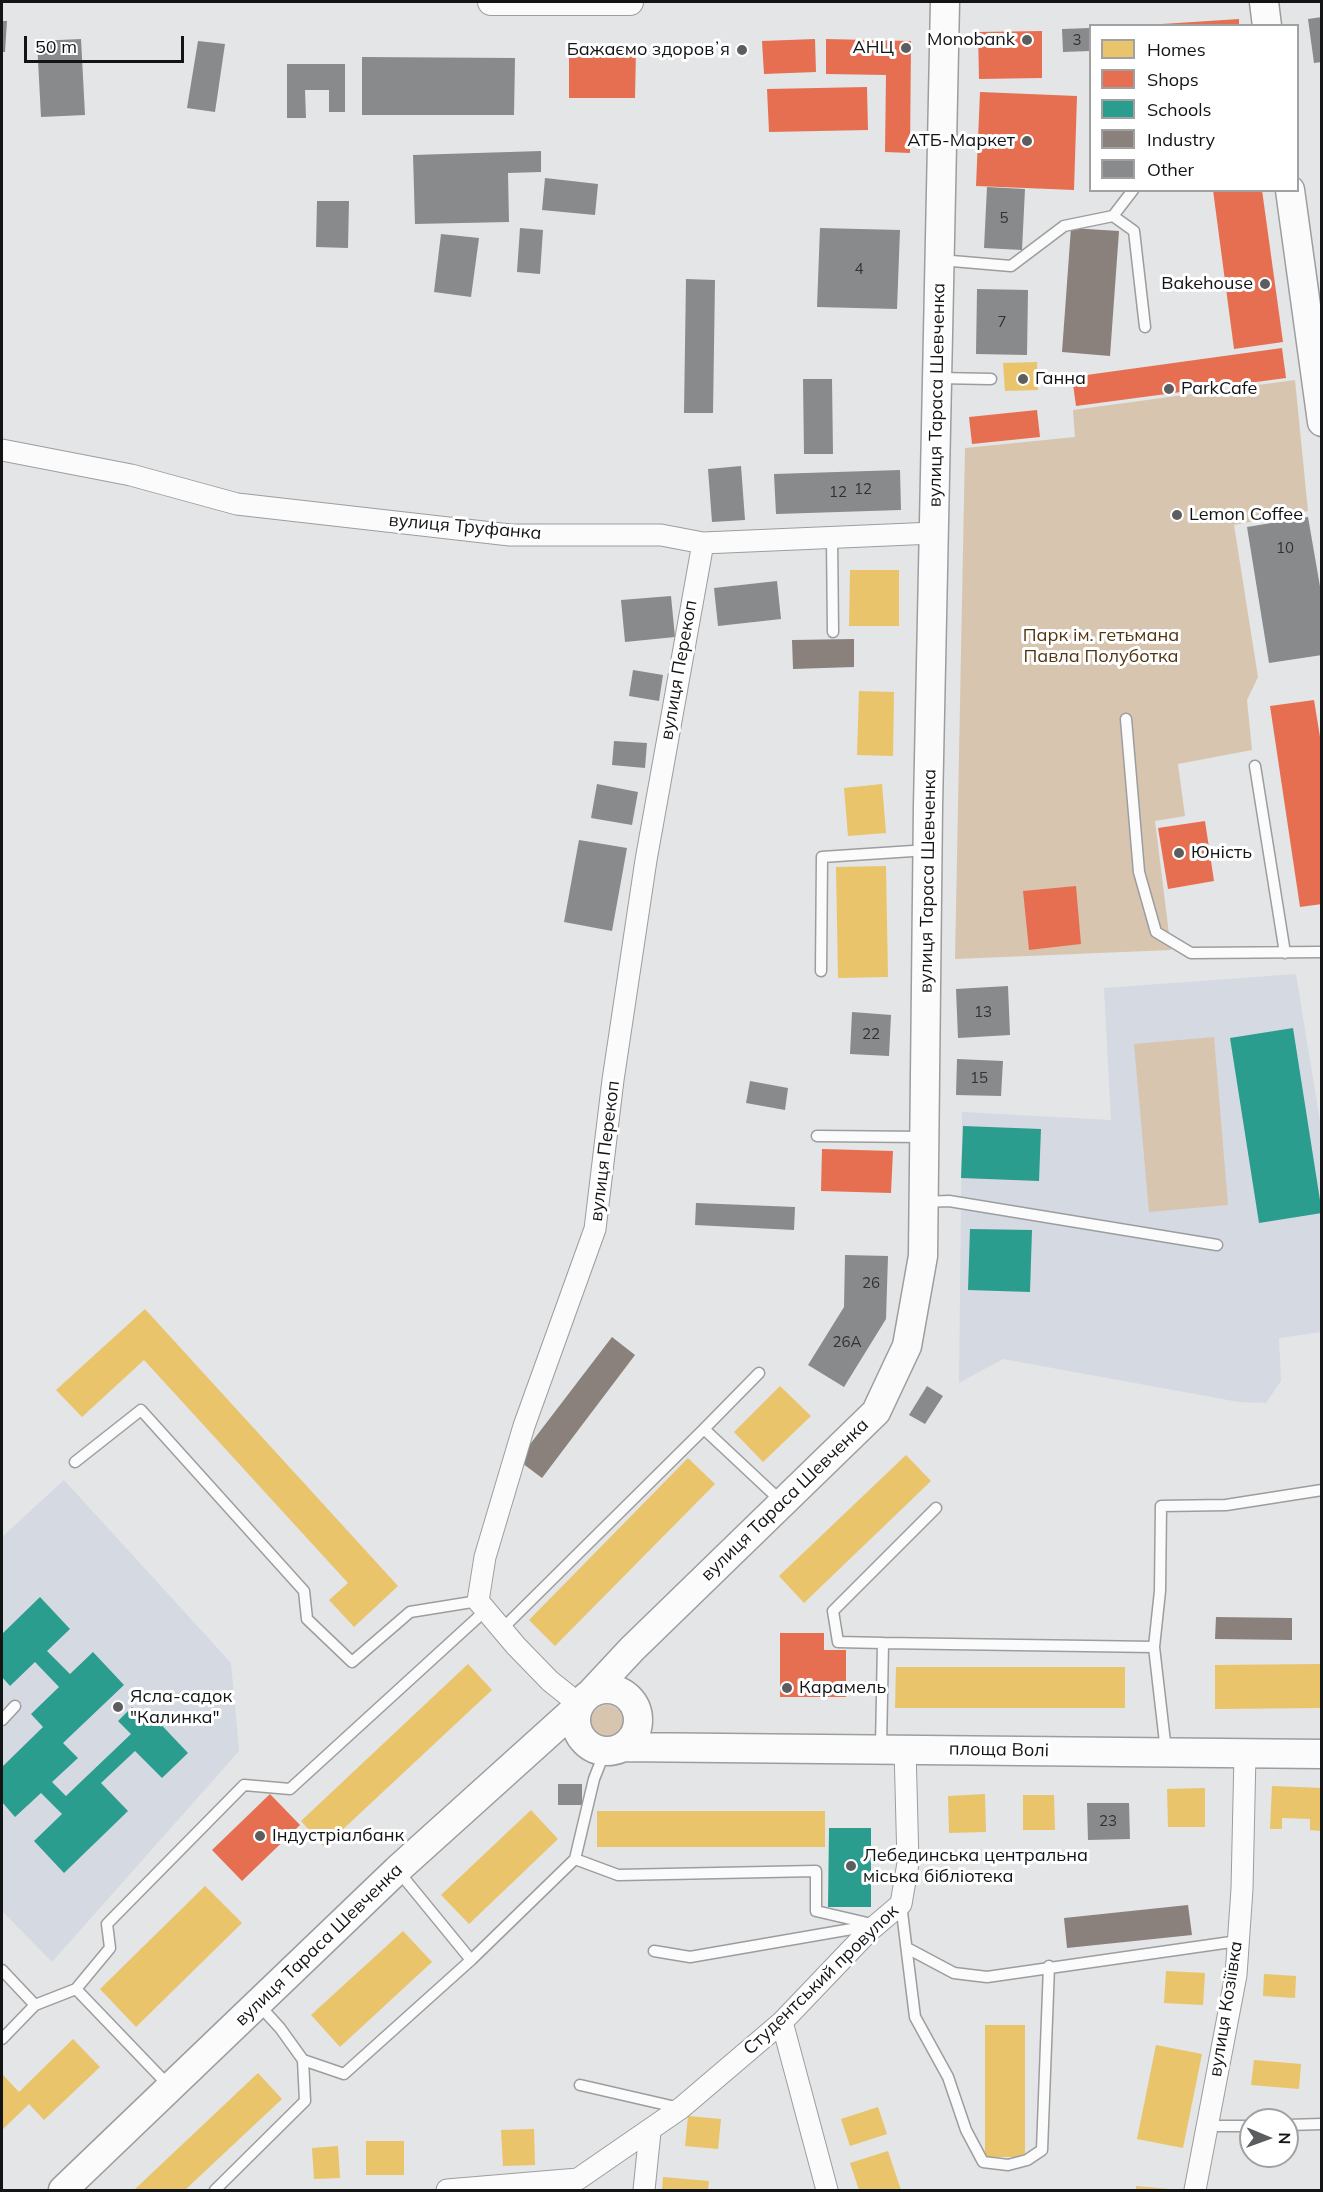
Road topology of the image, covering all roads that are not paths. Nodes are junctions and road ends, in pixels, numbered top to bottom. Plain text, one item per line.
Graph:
1 (491, 2) edge
2 (630, 2) edge
3 (945, 2) edge
4 (1264, 2) edge
5 (1267, 24) edge
6 (1131, 192) edge
7 (1290, 192) edge
8 (1113, 216) junction
9 (939, 260) junction
10 (1145, 327) dead end
11 (937, 378) junction
12 (991, 379) dead end
13 (1322, 422) edge
14 (2, 450) edge
15 (934, 533) junction
16 (832, 538) junction
17 (703, 543) junction
18 (833, 632) dead end
19 (1126, 719) dead end
20 (1254, 766) dead end
21 (928, 850) junction
22 (1322, 952) edge
23 (1285, 953) junction
24 (821, 971) dead end
25 (817, 1137) dead end
26 (924, 1137) junction
27 (923, 1202) junction
28 (1217, 1245) dead end
29 (759, 1373) dead end
30 (704, 1429) junction
31 (75, 1462) dead end
32 (1322, 1490) edge
33 (783, 1502) junction
34 (936, 1508) dead end
35 (482, 1605) junction
36 (502, 1629) junction
37 (883, 1644) junction
38 (1154, 1647) junction
39 (632, 1649) junction
40 (585, 1699) junction
41 (15, 1706) dead end
42 (634, 1709) junction
43 (2, 1720) edge
44 (677, 1746) junction
45 (607, 1748) junction
46 (893, 1748) junction
47 (531, 1749) junction
48 (1166, 1753) junction
49 (1322, 1754) edge
50 (1245, 1755) junction
51 (575, 1859) junction
52 (397, 1870) junction
53 (901, 1904) junction
54 (876, 1925) junction
55 (1238, 1941) junction
56 (907, 1948) junction
57 (654, 1951) dead end
58 (471, 1960) junction
59 (1048, 1966) junction
60 (2, 1970) edge
61 (76, 1989) junction
62 (258, 2003) junction
63 (35, 2005) junction
64 (782, 2022) junction
65 (2, 2039) edge
66 (303, 2060) junction
67 (580, 2085) dead end
68 (170, 2088) junction
69 (681, 2108) junction
70 (1322, 2124) edge
71 (1299, 2125) edge
72 (1206, 2126) junction
73 (1239, 2126) edge
74 (650, 2132) junction
75 (63, 2190) edge
76 (215, 2190) edge
77 (447, 2190) edge
78 (644, 2190) edge
79 (827, 2190) edge
80 (1195, 2190) edge

1 - 2 street
3 - 9 main road, вулиця Тараса Шевченка
4 - 5 main road
6 - 8 lane
7 - 13 main road
8 - 9 lane
8 - 10 lane
9 - 11 main road, вулиця Тараса Шевченка
11 - 12 lane
11 - 15 main road, вулиця Тараса Шевченка
14 - 17 street, вулиця Труфанка
15 - 16 street, вулиця Труфанка
15 - 21 main road, вулиця Тараса Шевченка
16 - 17 street, вулиця Труфанка
16 - 18 lane
17 - 35 street, вулиця Перекоп
19 - 23 lane
20 - 23 lane
21 - 24 lane
21 - 26 main road, вулиця Тараса Шевченка
22 - 23 lane
25 - 26 lane
26 - 27 main road, вулиця Тараса Шевченка
27 - 28 lane
27 - 33 main road, вулиця Тараса Шевченка
29 - 30 lane
30 - 33 lane
30 - 36 lane
31 - 35 lane
32 - 38 lane
33 - 39 main road, вулиця Тараса Шевченка
34 - 37 lane
35 - 36 street
35 - 61 lane
36 - 40 street
37 - 38 lane
37 - 46 lane
38 - 48 lane
39 - 40 main road, вулиця Тараса Шевченка
39 - 42 main road
40 - 42 main road
40 - 45 main road
40 - 47 main road, вулиця Тараса Шевченка
41 - 43 lane
42 - 44 main road
42 - 45 main road
44 - 45 main road, площа Волі
44 - 46 main road, площа Волі
45 - 47 main road, площа Волі
45 - 51 lane
46 - 48 main road, площа Волі
46 - 53 street, Студентський провулок
47 - 52 main road, вулиця Тараса Шевченка
48 - 50 main road, площа Волі
49 - 50 main road, площа Волі
50 - 55 street, вулиця Козіївка
51 - 54 lane
51 - 58 lane
52 - 58 lane
52 - 62 main road, вулиця Тараса Шевченка
53 - 54 street, Студентський провулок
53 - 56 lane
54 - 57 lane
54 - 64 street, Студентський провулок
55 - 59 lane
55 - 72 street, вулиця Козіївка
56 - 59 lane
56 - 59 lane
58 - 66 lane
60 - 63 lane
61 - 63 lane
61 - 68 lane
62 - 66 lane
62 - 68 main road, вулиця Тараса Шевченка
63 - 65 lane
64 - 69 street, Студентський провулок
64 - 79 street
66 - 76 lane
67 - 69 lane
68 - 75 main road, вулиця Тараса Шевченка
69 - 74 street, Студентський провулок
70 - 71 lane
72 - 73 lane
72 - 80 street, вулиця Козіївка
74 - 77 street, Студентський провулок
74 - 78 street

